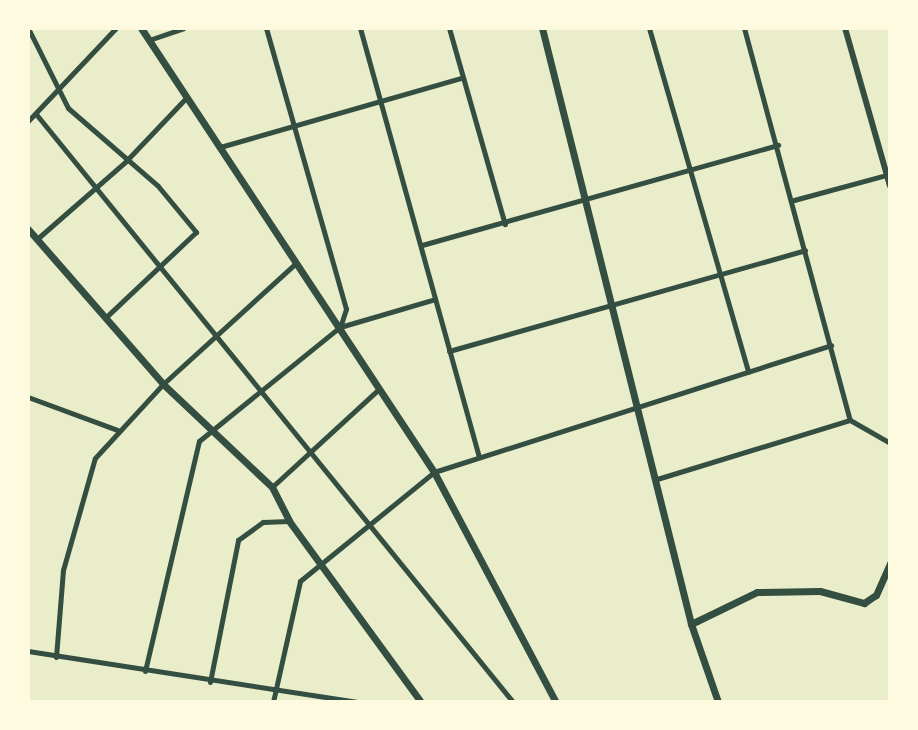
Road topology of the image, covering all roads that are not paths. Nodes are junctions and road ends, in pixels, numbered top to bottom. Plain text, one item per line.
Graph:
1 (28, 28) edge
2 (116, 28) edge
3 (141, 28) edge
4 (183, 28) edge
5 (266, 28) edge
6 (360, 28) edge
7 (449, 28) edge
8 (542, 28) edge
9 (649, 28) edge
10 (744, 28) edge
11 (845, 28) edge
12 (149, 40) junction
13 (461, 78) junction
14 (57, 91) junction
15 (187, 97) junction
16 (379, 102) junction
17 (36, 114) junction
18 (28, 121) edge
19 (293, 126) junction
20 (778, 145) junction
21 (220, 147) junction
22 (126, 161) junction
23 (692, 169) junction
24 (888, 174) edge
25 (95, 185) junction
26 (890, 186) edge
27 (794, 200) junction
28 (586, 201) junction
29 (505, 224) junction
30 (28, 229) edge
31 (37, 239) junction
32 (422, 245) junction
33 (805, 250) junction
34 (297, 263) junction
35 (162, 266) junction
36 (720, 274) junction
37 (435, 299) junction
38 (609, 306) junction
39 (105, 318) junction
40 (340, 327) junction
41 (218, 335) junction
42 (831, 345) junction
43 (449, 351) junction
44 (748, 372) junction
45 (163, 384) junction
46 (262, 390) junction
47 (378, 390) junction
48 (28, 397) edge
49 (636, 410) junction
50 (850, 420) junction
51 (117, 430) junction
52 (215, 432) junction
53 (890, 443) edge
54 (311, 451) junction
55 (479, 456) junction
56 (434, 472) junction
57 (657, 479) junction
58 (272, 487) junction
59 (289, 521) junction
60 (370, 524) junction
61 (323, 563) junction
62 (890, 563) edge
63 (691, 624) junction
64 (28, 651) edge
65 (56, 657) junction
66 (145, 671) junction
67 (210, 682) junction
68 (275, 692) junction
69 (273, 702) edge
70 (356, 702) edge
71 (421, 702) edge
72 (513, 702) edge
73 (556, 702) edge
74 (718, 702) edge

1 - 14 street
2 - 14 street
3 - 12 main road
4 - 12 street
5 - 19 street
6 - 16 street
7 - 13 street
8 - 28 main road
9 - 23 street
10 - 20 street
11 - 24 street
12 - 15 main road
13 - 16 street
13 - 29 street
14 - 17 street
14 - 22 street
15 - 21 main road
15 - 22 street
16 - 19 street
16 - 32 street
17 - 18 street
17 - 25 street
19 - 21 street
19 - 40 street
20 - 23 street
20 - 27 street
21 - 34 main road
22 - 25 street
22 - 35 street
23 - 28 street
23 - 36 street
24 - 26 street
24 - 27 street
25 - 31 street
25 - 35 street
27 - 33 street
28 - 29 street
28 - 38 main road
29 - 32 street
30 - 31 main road
31 - 39 main road
32 - 37 street
33 - 36 street
33 - 42 street
34 - 40 main road
34 - 41 street
35 - 39 street
35 - 41 street
36 - 38 street
36 - 44 street
37 - 40 street
37 - 43 street
38 - 43 street
38 - 49 main road
39 - 45 main road
40 - 46 street
40 - 47 main road
41 - 45 street
41 - 46 street
42 - 44 street
42 - 50 street
43 - 55 street
44 - 49 street
45 - 51 street
45 - 52 main road
46 - 52 street
46 - 54 street
47 - 54 street
47 - 56 main road
48 - 51 street
49 - 55 street
49 - 57 main road
50 - 53 street
50 - 57 street
51 - 65 street
52 - 58 main road
52 - 66 street
54 - 58 street
54 - 60 street
55 - 56 street
56 - 60 street
56 - 73 main road
57 - 63 main road
58 - 59 main road
59 - 61 main road
59 - 67 street
60 - 61 street
60 - 72 street
61 - 68 street
61 - 71 main road
62 - 63 main road
63 - 74 main road
64 - 65 street
65 - 66 street
66 - 67 street
67 - 68 street
68 - 69 street
68 - 70 street

